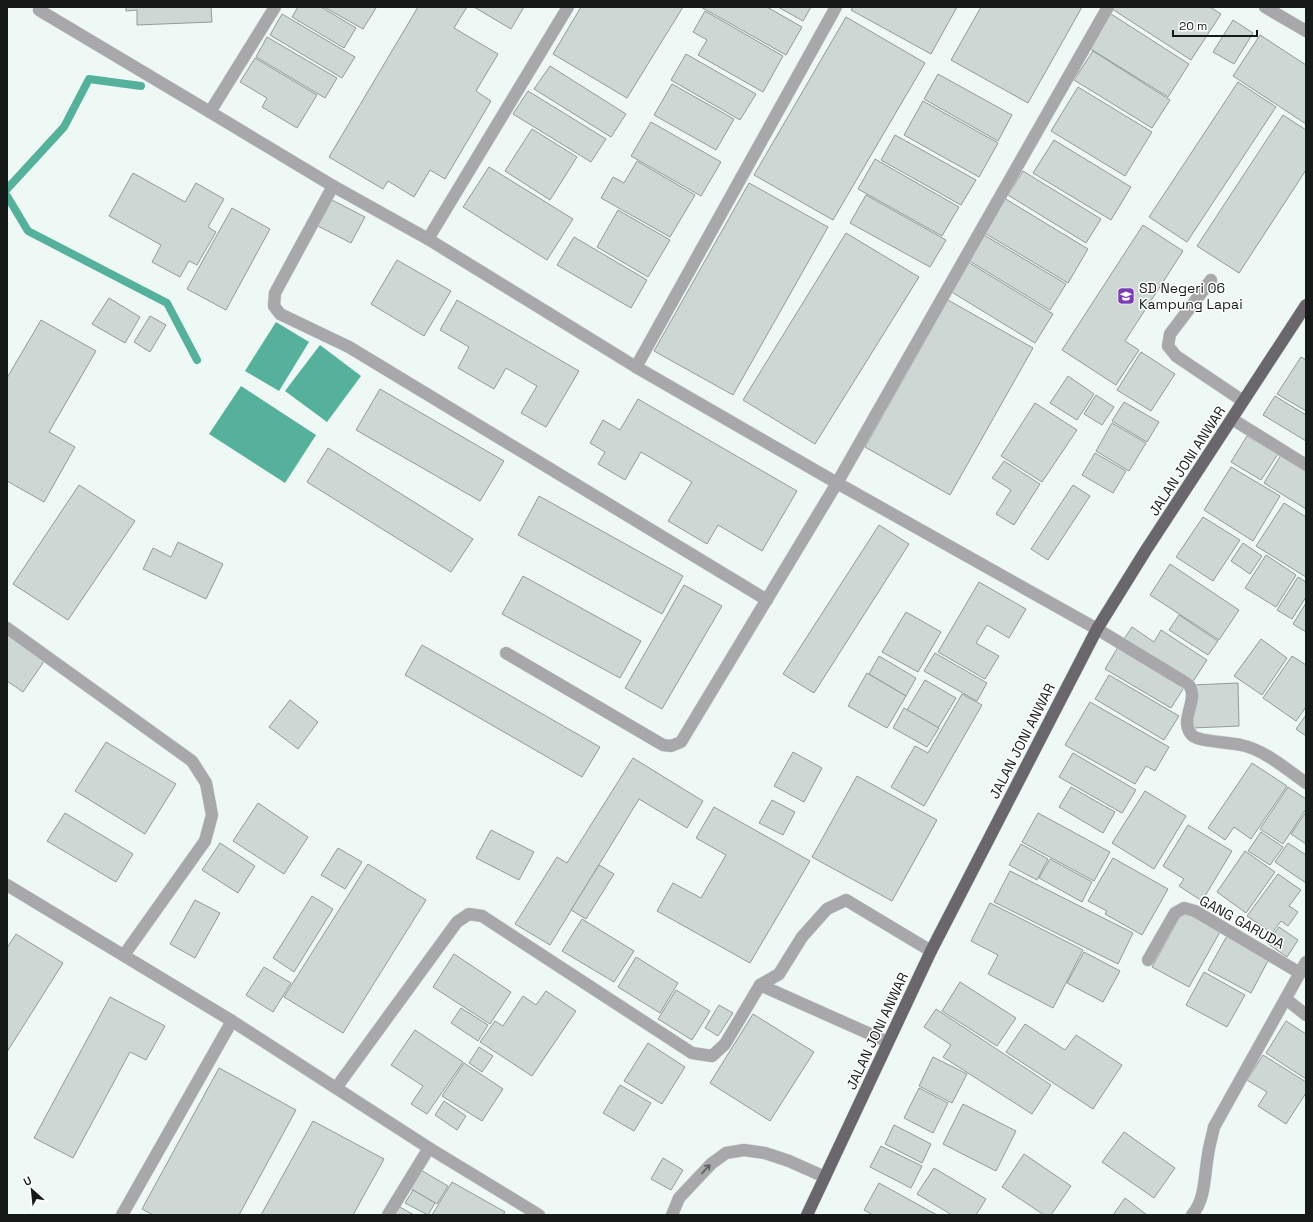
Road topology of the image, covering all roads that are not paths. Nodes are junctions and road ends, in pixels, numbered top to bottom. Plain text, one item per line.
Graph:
1 (275, 7) edge
2 (568, 7) edge
3 (836, 7) edge
4 (1108, 7) edge
5 (1265, 7) edge
6 (38, 8) edge
7 (1306, 31) edge
8 (210, 112) junction
9 (333, 186) junction
10 (428, 239) junction
11 (1211, 280) dead end
12 (1306, 305) edge
13 (636, 367) junction
14 (1243, 401) junction
15 (1232, 419) junction
16 (1306, 465) edge
17 (837, 483) junction
18 (767, 600) junction
19 (7, 628) edge
20 (1097, 629) junction
21 (506, 653) dead end
22 (1306, 783) edge
23 (7, 885) edge
24 (931, 951) junction
25 (124, 955) junction
26 (1148, 960) dead end
27 (1303, 968) edge
28 (760, 985) junction
29 (1286, 1000) junction
30 (1306, 1015) edge
31 (232, 1021) junction
32 (888, 1042) junction
33 (336, 1088) junction
34 (429, 1148) junction
35 (825, 1177) junction
36 (122, 1215) edge
37 (388, 1215) edge
38 (540, 1215) edge
39 (672, 1215) edge
40 (807, 1215) edge
41 (1192, 1215) edge

1 - 8 street
2 - 10 street
3 - 13 street
4 - 17 street
5 - 7 street
6 - 8 street
8 - 9 street
9 - 10 street
9 - 18 street
10 - 13 street
11 - 14 street
12 - 14 main road, JALAN JONI ANWAR
13 - 17 street
14 - 15 main road, JALAN JONI ANWAR
15 - 16 street
15 - 20 main road, JALAN JONI ANWAR
17 - 18 street
17 - 20 street
18 - 21 street
19 - 25 street
20 - 22 street
20 - 24 main road, JALAN JONI ANWAR
23 - 25 street
24 - 28 street
24 - 32 main road, JALAN JONI ANWAR
25 - 31 street
26 - 27 street, GANG GARUDA
27 - 29 street
28 - 32 street
28 - 33 street
29 - 30 street
29 - 41 street
31 - 33 street
31 - 36 street
32 - 35 main road, JALAN JONI ANWAR
33 - 34 street
34 - 37 street
34 - 38 street
39 -> 35 street
35 - 40 main road, JALAN JONI ANWAR

